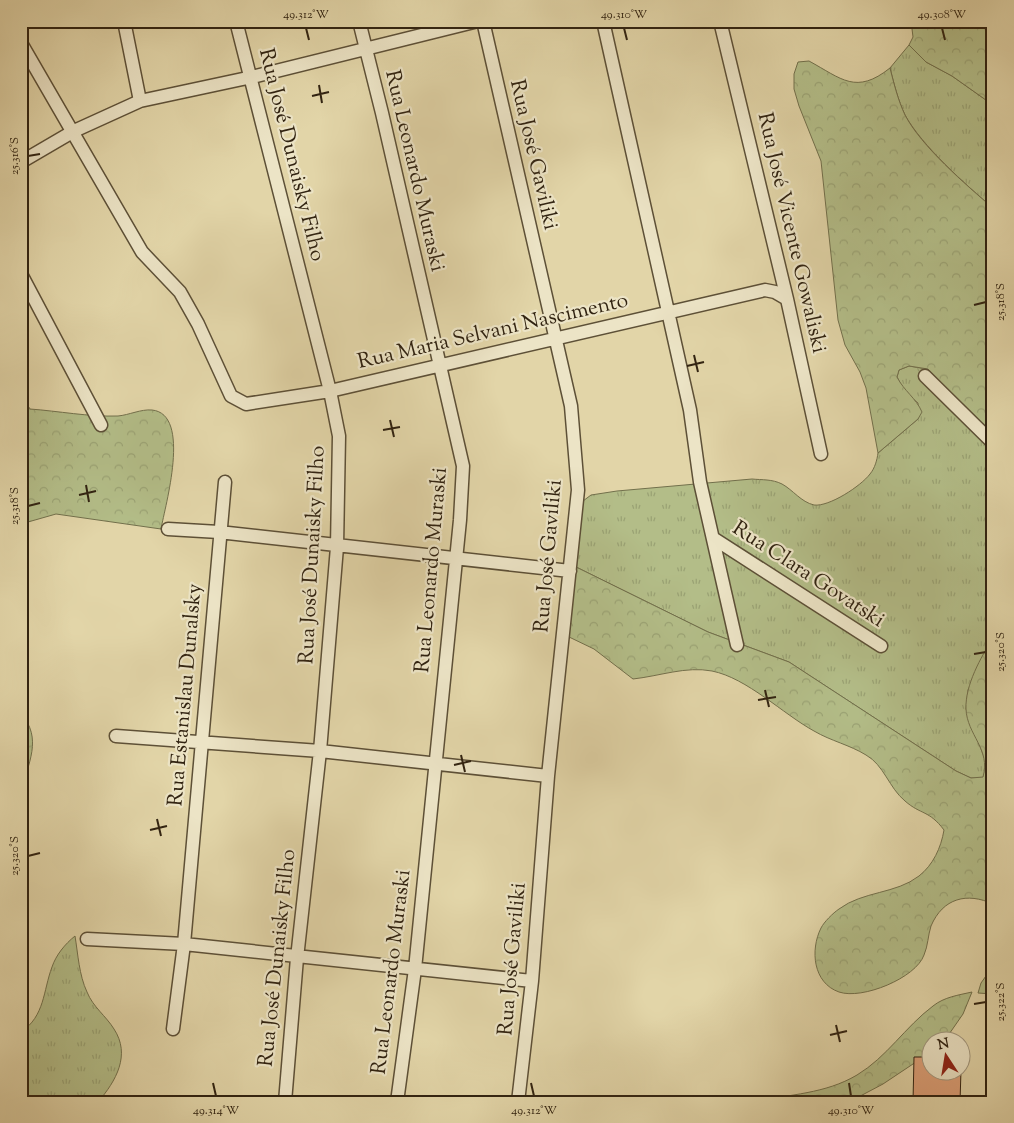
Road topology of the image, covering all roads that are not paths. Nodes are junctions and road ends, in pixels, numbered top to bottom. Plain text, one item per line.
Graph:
1 (124, 21) edge
2 (236, 21) edge
3 (359, 21) edge
4 (478, 21) edge
5 (483, 21) edge
6 (603, 21) edge
7 (720, 21) edge
8 (21, 43) edge
9 (364, 49) junction
10 (252, 77) junction
11 (140, 101) junction
12 (74, 131) junction
13 (21, 162) edge
14 (21, 274) edge
15 (787, 300) junction
16 (668, 312) junction
17 (554, 338) junction
18 (438, 365) junction
19 (925, 376) dead end
20 (330, 391) junction
21 (102, 425) dead end
22 (993, 443) edge
23 (821, 454) dead end
24 (225, 482) dead end
25 (168, 529) dead end
26 (219, 532) junction
27 (713, 538) junction
28 (337, 546) junction
29 (455, 559) junction
30 (570, 571) junction
31 (737, 645) dead end
32 (881, 646) dead end
33 (116, 736) dead end
34 (204, 741) junction
35 (320, 751) junction
36 (434, 765) junction
37 (548, 776) junction
38 (87, 939) dead end
39 (184, 944) junction
40 (297, 958) junction
41 (415, 969) junction
42 (532, 981) junction
43 (173, 1029) dead end
44 (285, 1102) edge
45 (397, 1102) edge
46 (518, 1102) edge

1 - 11 street
2 - 10 street, Rua José Dunaisky Filho
3 - 9 street, Rua Leonardo Muraski
4 - 9 street
5 - 17 street, Rua José Gaviliki
6 - 16 street
7 - 15 street, Rua José Vicente Gowaliski
8 - 12 street, Rua Maria Selvani Nascimento
9 - 10 street
9 - 18 street, Rua Leonardo Muraski
10 - 11 street
10 - 20 street, Rua José Dunaisky Filho
11 - 12 street
12 - 13 street
12 - 20 street, Rua Maria Selvani Nascimento
14 - 21 street
15 - 16 street, Rua Maria Selvani Nascimento
15 - 23 street, Rua José Vicente Gowaliski
16 - 17 street, Rua Maria Selvani Nascimento
16 - 27 street
17 - 18 street, Rua Maria Selvani Nascimento
17 - 30 street, Rua José Gaviliki
18 - 20 street, Rua Maria Selvani Nascimento
18 - 29 street, Rua Leonardo Muraski
19 - 22 street
20 - 28 street, Rua José Dunaisky Filho
24 - 26 street, Rua Estanislau Dunalsky
25 - 26 street
26 - 28 street
26 - 34 street, Rua Estanislau Dunalsky
27 - 31 street
27 - 32 street, Rua Clara Govatski
28 - 29 street
28 - 35 street, Rua José Dunaisky Filho
29 - 30 street
29 - 36 street, Rua Leonardo Muraski
30 - 37 street, Rua José Gaviliki
33 - 34 street
34 - 35 street
34 - 39 street, Rua Estanislau Dunalsky
35 - 36 street
35 - 40 street, Rua José Dunaisky Filho
36 - 37 street
36 - 41 street, Rua Leonardo Muraski
37 - 42 street, Rua José Gaviliki
38 - 39 street
39 - 40 street
39 - 43 street, Rua Estanislau Dunalsky
40 - 41 street
40 - 44 street, Rua José Dunaisky Filho
41 - 42 street
41 - 45 street, Rua Leonardo Muraski
42 - 46 street, Rua José Gaviliki

